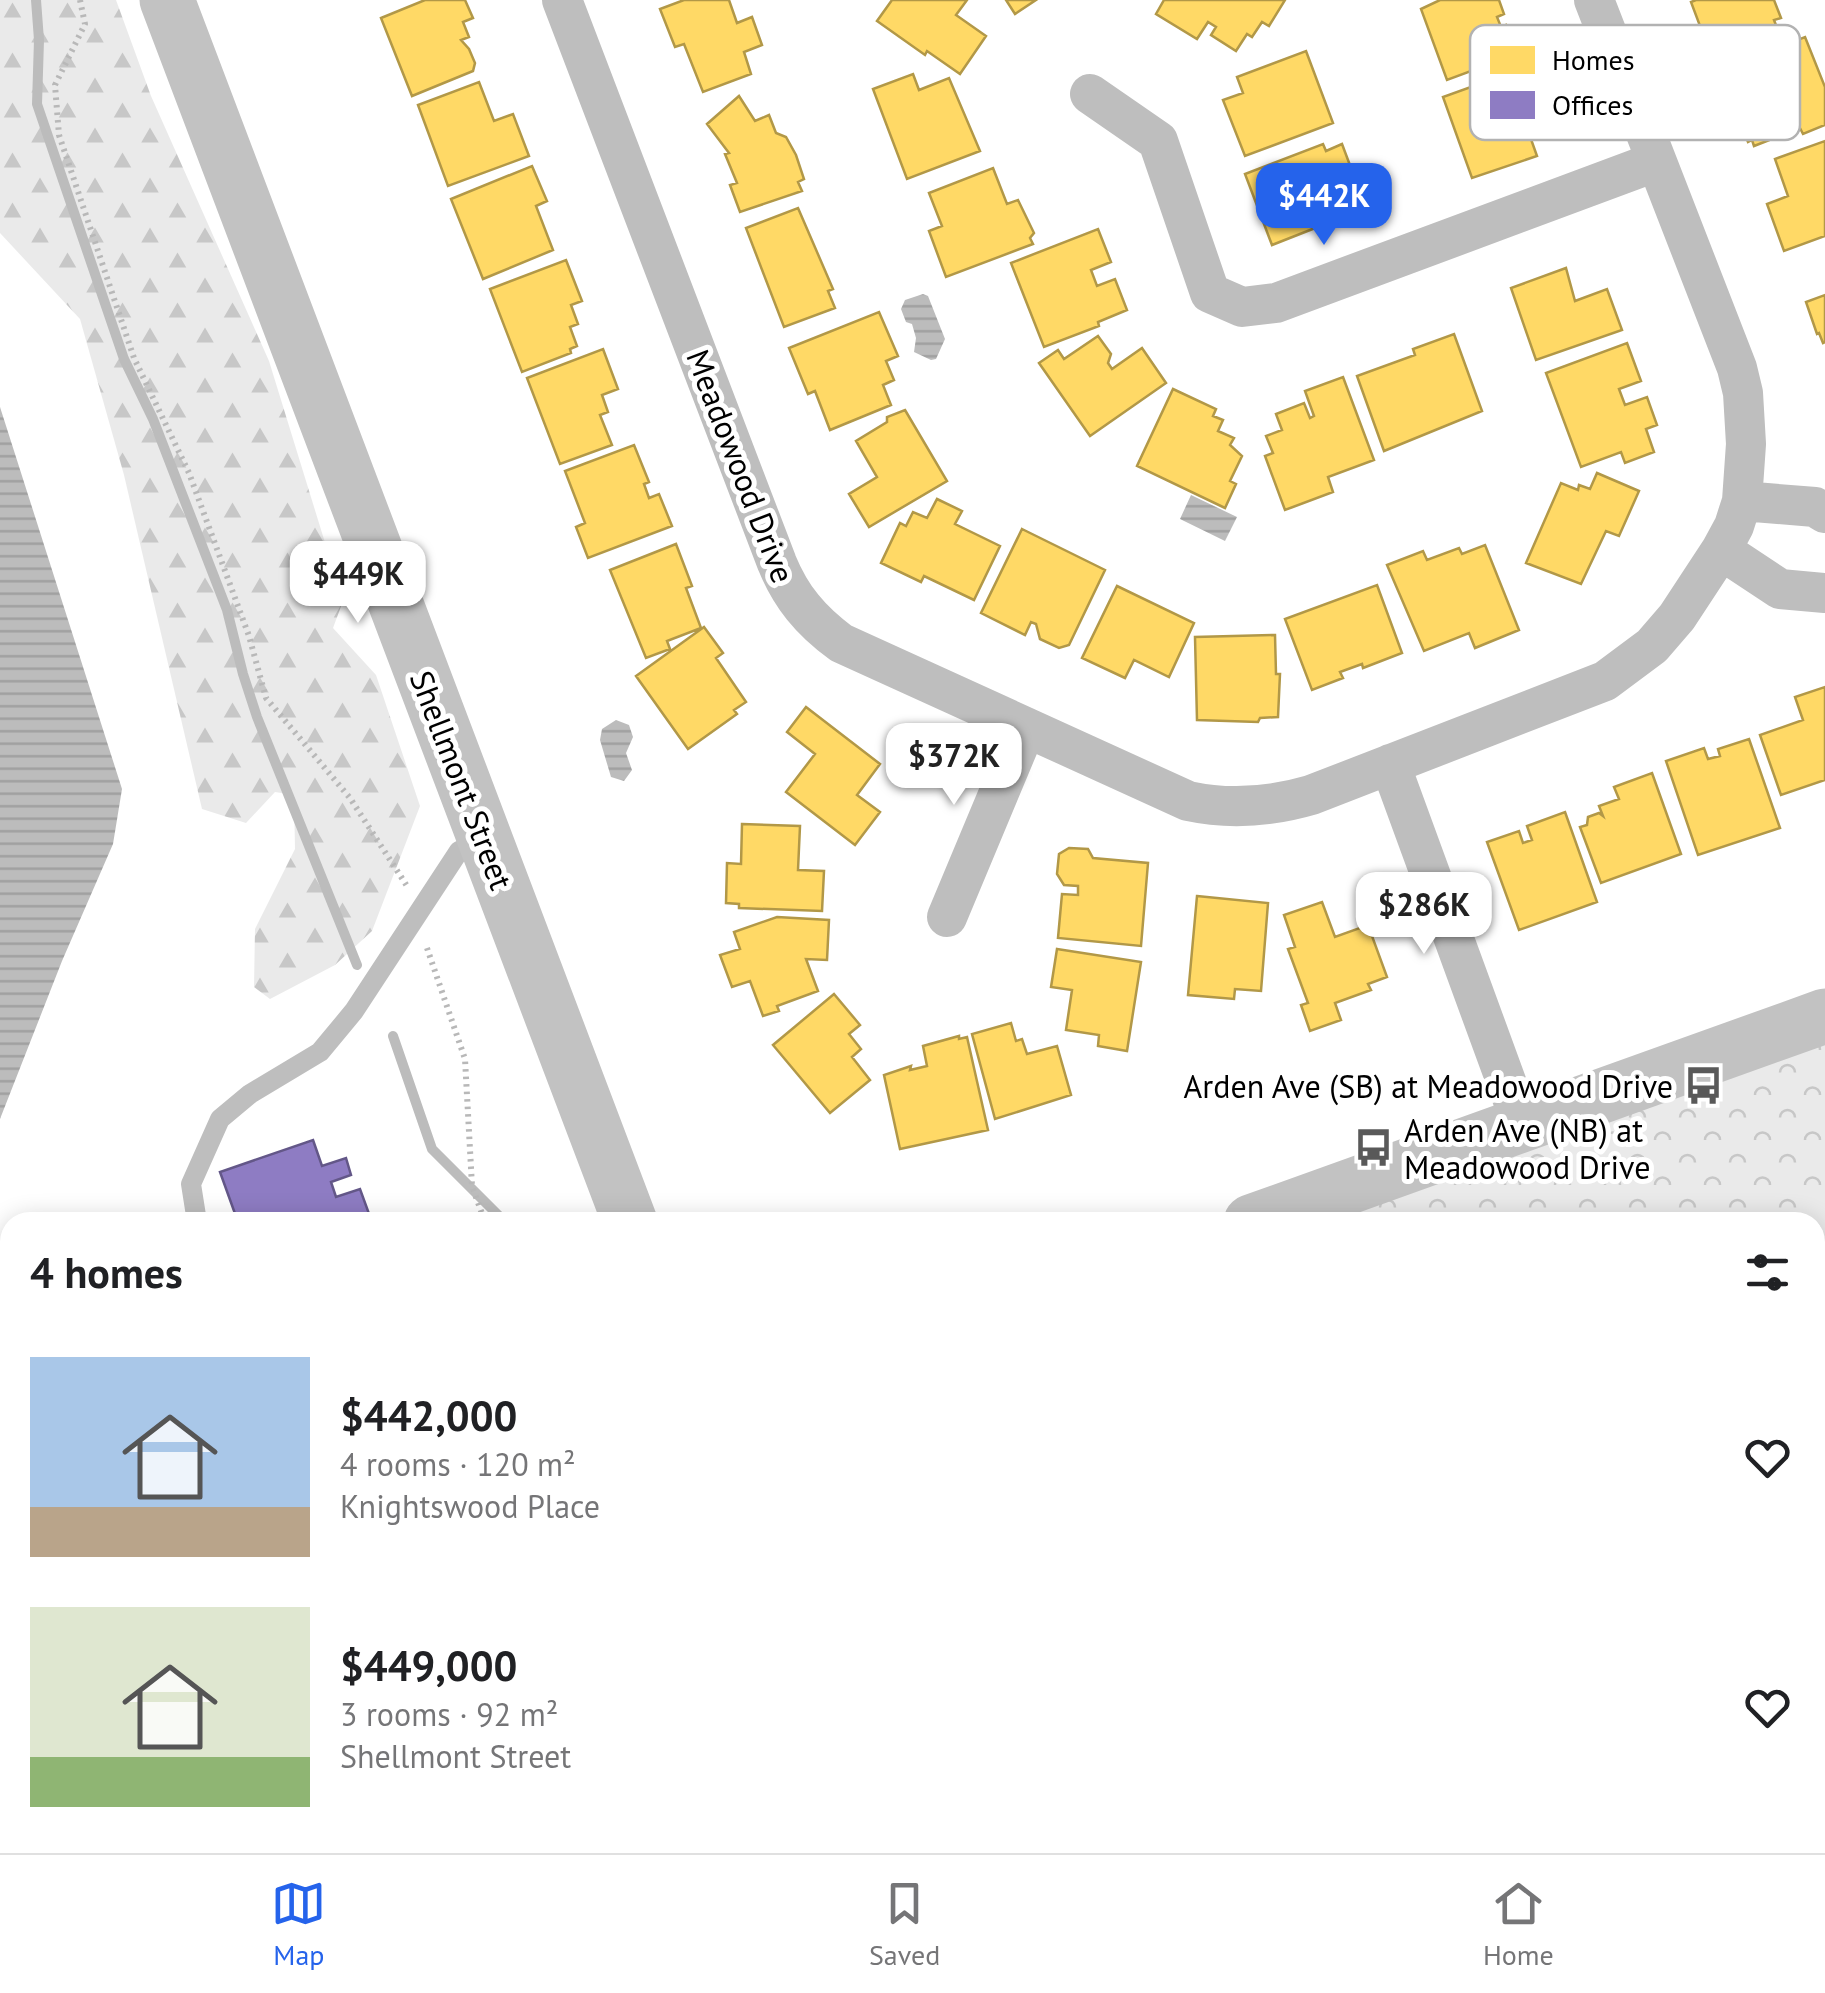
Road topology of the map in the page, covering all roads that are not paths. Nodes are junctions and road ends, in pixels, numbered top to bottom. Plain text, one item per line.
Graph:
1 (167, 0) edge
2 (562, 0) edge
3 (1594, 0) edge
4 (1603, 25) edge
5 (1090, 94) dead end
6 (1647, 140) edge
7 (1655, 162) junction
8 (1742, 501) junction
9 (1825, 513) edge
10 (1721, 550) junction
11 (1825, 593) edge
12 (1026, 728) junction
13 (1390, 764) junction
14 (484, 838) junction
15 (947, 917) dead end
16 (1825, 1016) edge
17 (1522, 1125) junction
18 (196, 1212) edge
19 (626, 1212) edge
20 (1279, 1212) edge

1 - 14 street, Shellmont Street
2 - 12 street, Meadowood Drive
3 - 4 street, Meadowood Drive
5 - 7 street
6 - 7 street, Meadowood Drive
7 - 8 street, Meadowood Drive
8 - 9 street
8 - 10 street, Meadowood Drive
10 - 11 street
10 - 13 street, Meadowood Drive
12 - 13 street, Meadowood Drive
12 - 15 street
13 - 17 street
14 - 18 lane
14 - 19 street, Shellmont Street
16 - 17 street
17 - 20 street

